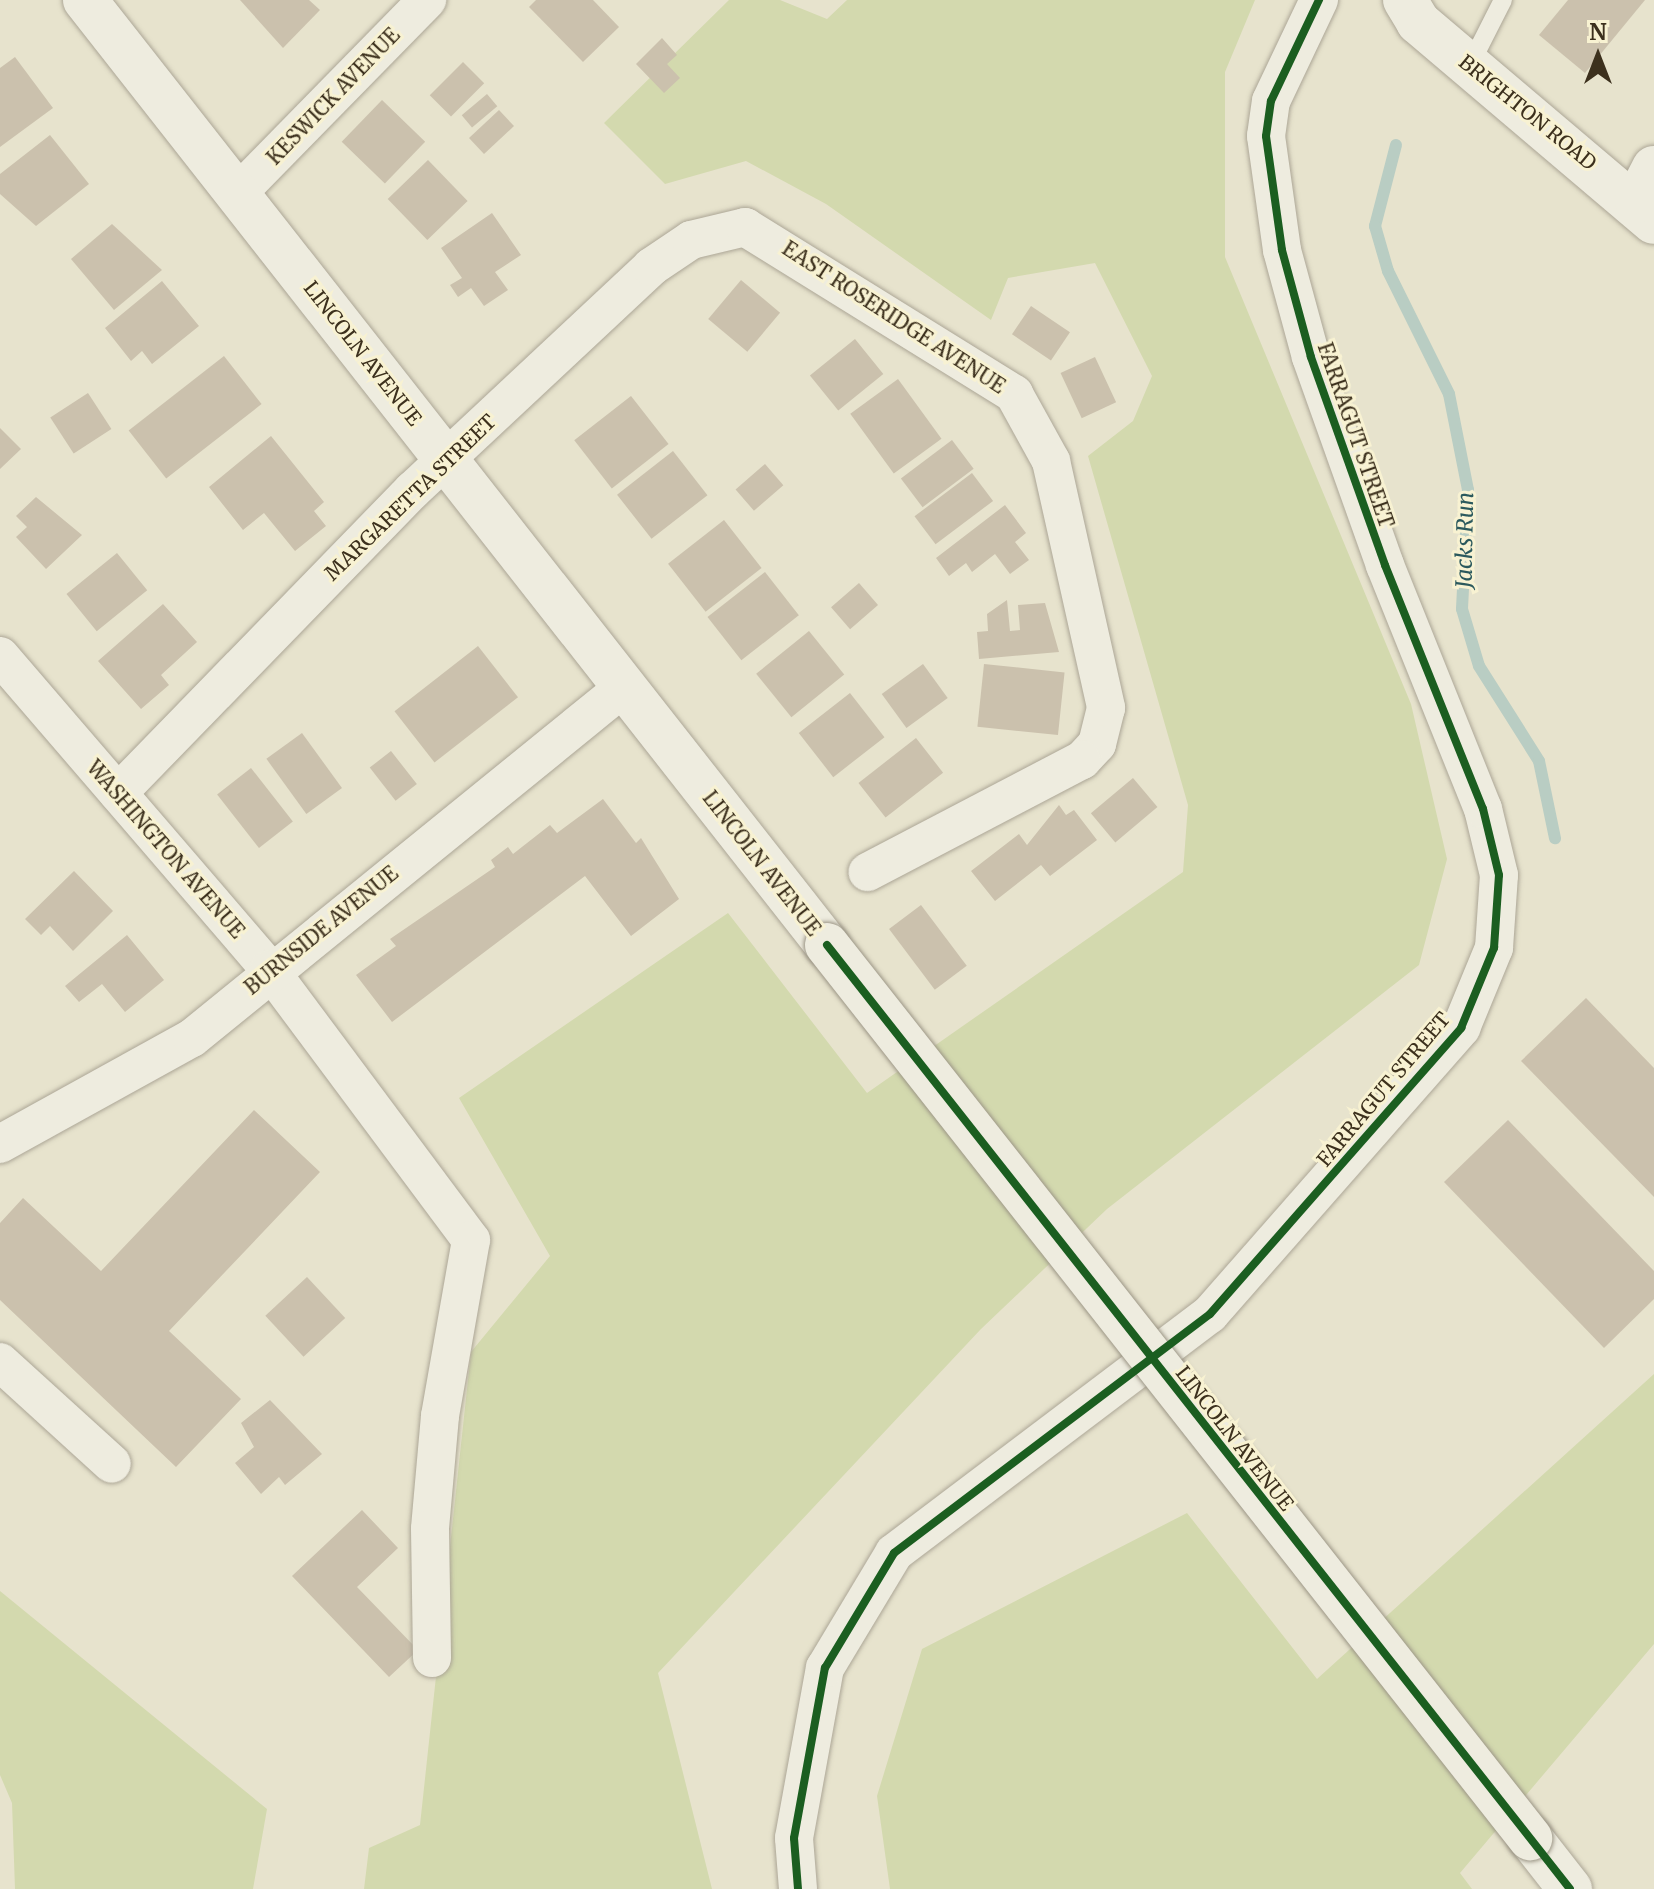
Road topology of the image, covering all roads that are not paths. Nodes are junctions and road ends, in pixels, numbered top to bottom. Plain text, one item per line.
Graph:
1 (85, 0) edge
2 (427, 0) edge
3 (1319, 0) edge
4 (1405, 0) edge
5 (1503, 0) edge
6 (1470, 67) junction
7 (239, 192) junction
8 (1648, 197) edge
9 (724, 227) joint
10 (445, 461) junction
11 (0, 656) edge
12 (623, 688) junction
13 (118, 793) junction
14 (868, 872) dead end
15 (269, 969) junction
16 (0, 1144) edge
17 (0, 1362) edge
18 (112, 1464) dead end
19 (432, 1658) dead end
20 (798, 1889) edge
21 (1570, 1889) edge

1 - 7 street, LINCOLN AVENUE
2 - 7 street, KESWICK AVENUE
3 - 20 street, FARRAGUT STREET
4 - 6 street, BRIGHTON ROAD
5 - 6 lane
6 - 8 street, BRIGHTON ROAD
7 - 10 street, LINCOLN AVENUE
9 - 10 street, MARGARETTA STREET
9 - 14 street, EAST ROSERIDGE AVENUE
10 - 12 street, LINCOLN AVENUE
10 - 13 street, MARGARETTA STREET
11 - 13 street, WASHINGTON AVENUE
12 - 15 street, BURNSIDE AVENUE
12 - 21 street, LINCOLN AVENUE, bridge
13 - 15 street, WASHINGTON AVENUE
15 - 16 street, BURNSIDE AVENUE
15 - 19 street, WASHINGTON AVENUE
17 - 18 street

